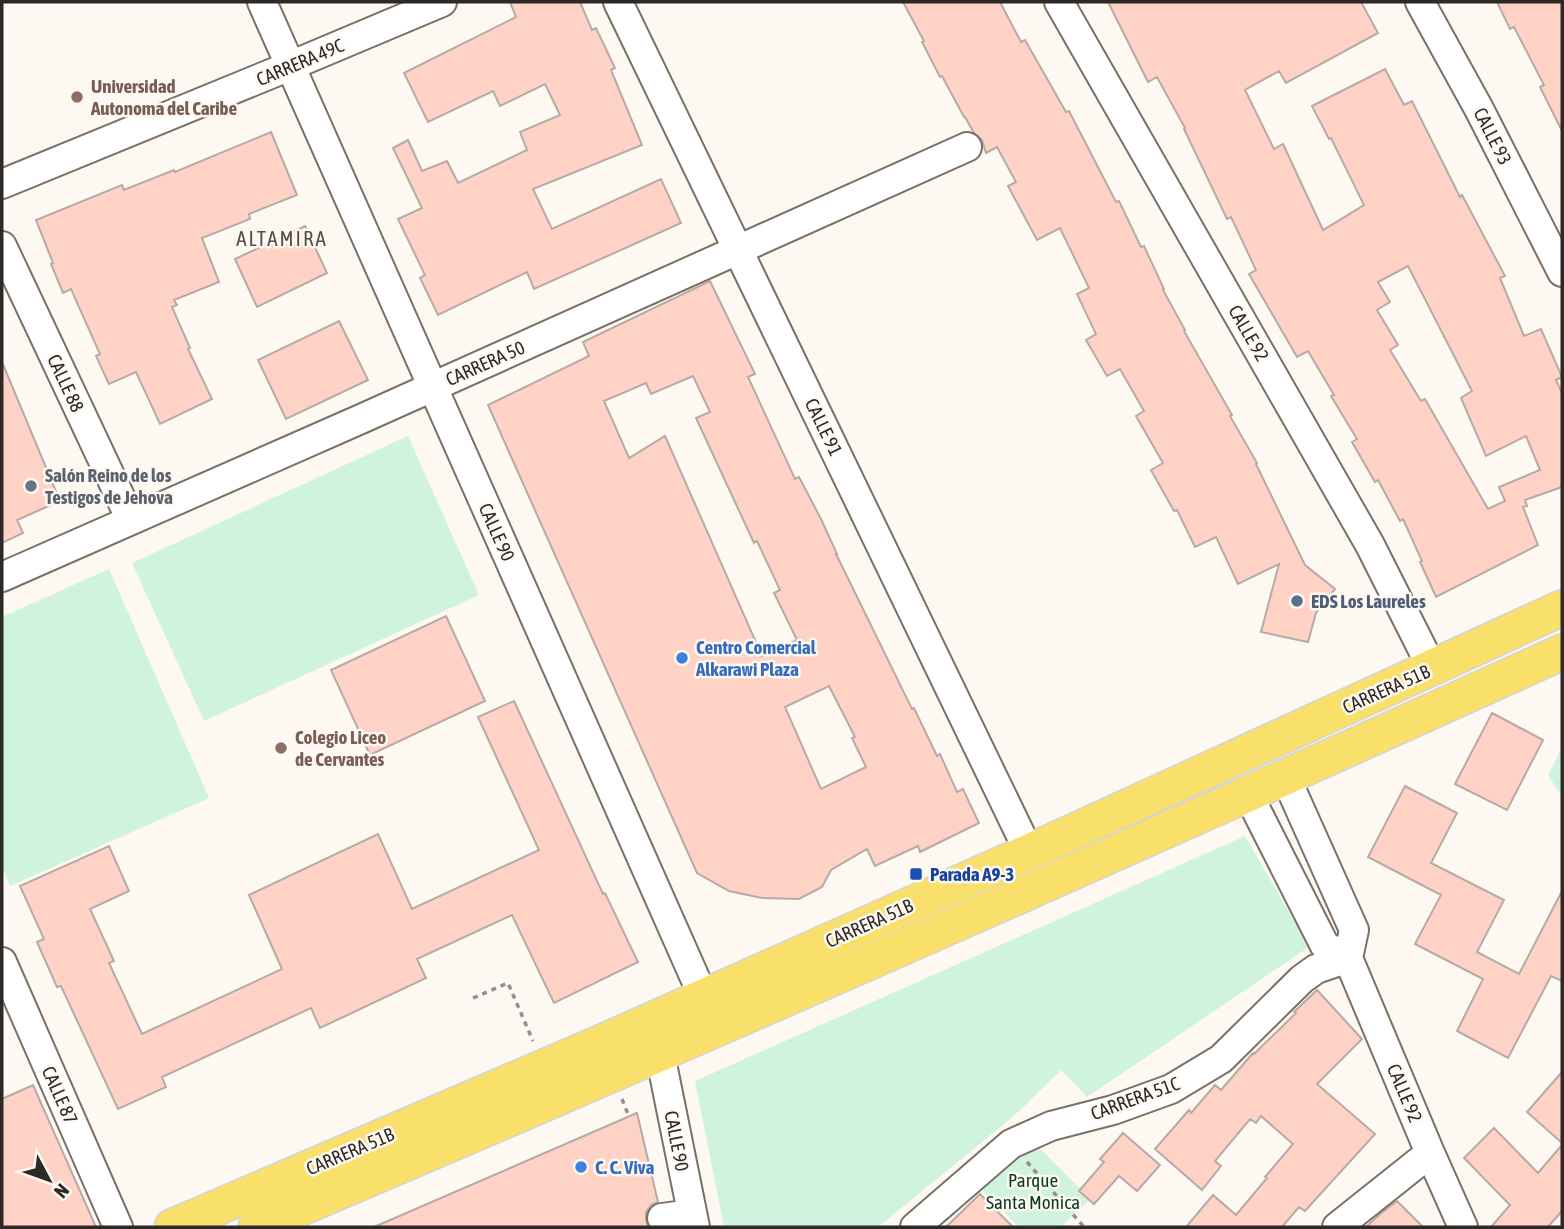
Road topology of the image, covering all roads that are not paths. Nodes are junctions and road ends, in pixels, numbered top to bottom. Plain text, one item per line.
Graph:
1 (262, 2) edge
2 (442, 2) edge
3 (618, 2) edge
4 (1059, 2) edge
5 (1420, 2) edge
6 (290, 66) junction
7 (967, 147) dead end
8 (2, 184) edge
9 (2, 246) edge
10 (738, 250) junction
11 (1562, 272) edge
12 (432, 386) junction
13 (131, 520) junction
14 (2, 577) edge
15 (1562, 608) edge
16 (1562, 652) edge
17 (1432, 668) junction
18 (1286, 778) junction
19 (1248, 794) junction
20 (1029, 852) junction
21 (1348, 958) junction
22 (2, 962) edge
23 (703, 996) junction
24 (621, 1033) junction
25 (660, 1054) junction
26 (1430, 1153) junction
27 (662, 1218) dead end
28 (693, 1220) edge
29 (118, 1227) edge
30 (172, 1227) edge
31 (256, 1227) edge
32 (915, 1227) edge
33 (1337, 1227) edge
34 (1463, 1227) edge

1 - 6 street, CALLE 90
2 - 6 street, CARRERA 49C
3 - 10 street, CALLE 91
4 - 17 street, CALLE 92
5 - 11 street, CALLE 93
6 - 8 street, CARRERA 49C
6 - 12 street, CALLE 90
7 - 10 street, CARRERA 50
9 - 13 street, CALLE 88
10 - 12 street, CARRERA 50
10 - 20 street, CALLE 91
12 - 13 street, CARRERA 50
12 - 23 street, CALLE 90
13 - 14 street, CARRERA 50
15 - 17 main road, CARRERA 51B
16 - 18 main road, CARRERA 51B
17 - 20 main road, CARRERA 51B
18 - 19 main road, CARRERA 51B
18 - 21 street, CALLE 92
19 - 21 street
19 - 25 main road, CARRERA 51B
20 - 23 main road, CARRERA 51B
21 - 26 street, CALLE 92
21 - 32 street, CARRERA 51C
22 - 29 street, CALLE 87
23 - 24 main road, CARRERA 51B
23 - 25 street
24 - 25 street
24 - 30 main road, CARRERA 51B
25 - 28 street, CALLE 90
25 - 31 main road, CARRERA 51B
26 - 33 street
26 - 34 street, CALLE 92
27 - 28 street

